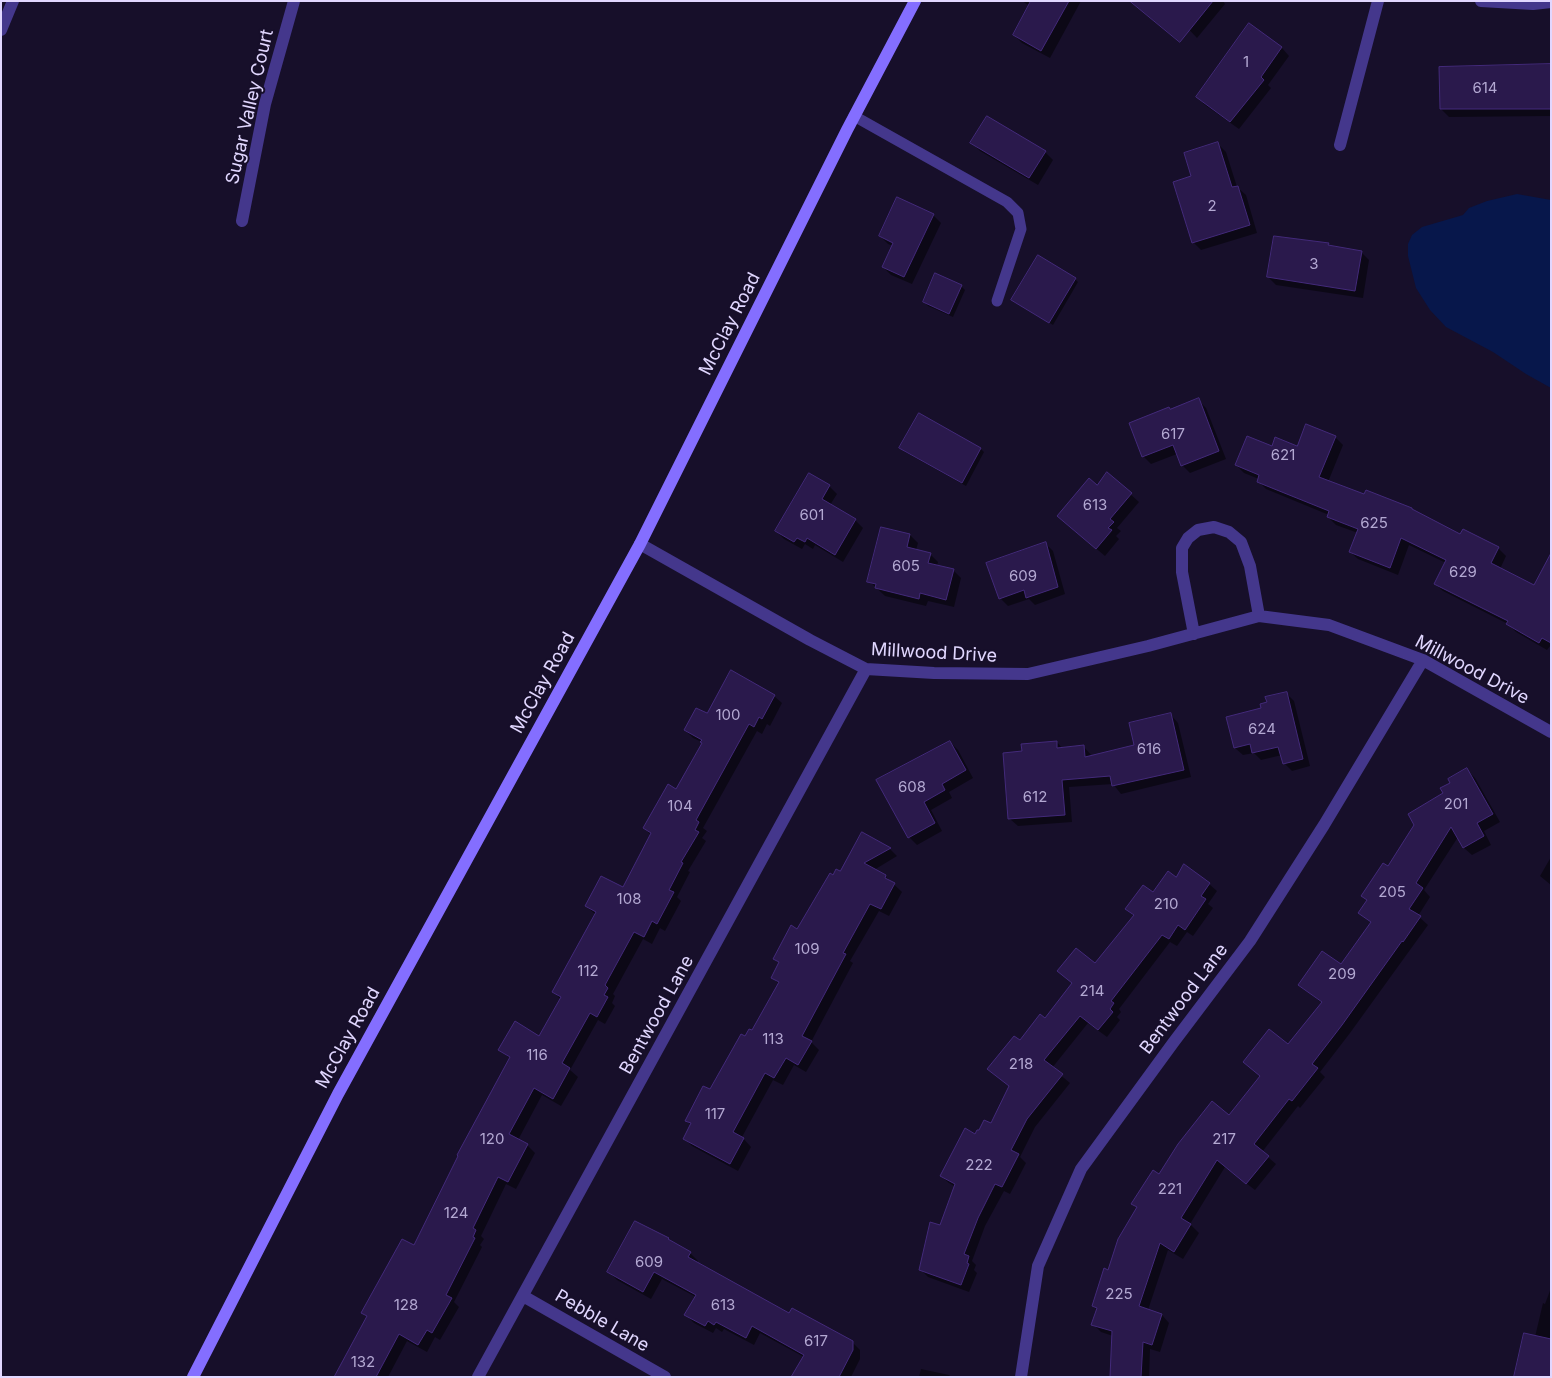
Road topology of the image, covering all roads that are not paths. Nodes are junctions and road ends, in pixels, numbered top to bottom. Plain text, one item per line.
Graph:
1 (13, 1) edge
2 (294, 1) edge
3 (915, 1) edge
4 (1378, 1) edge
5 (1481, 1) edge
6 (1551, 2) edge
7 (1, 30) edge
8 (854, 116) junction
9 (1340, 145) dead end
10 (242, 221) dead end
11 (996, 301) dead end
12 (640, 544) junction
13 (1259, 616) junction
14 (1194, 634) junction
15 (1423, 660) junction
16 (866, 669) junction
17 (1551, 732) edge
18 (523, 1296) junction
19 (193, 1377) edge
20 (478, 1377) edge
21 (665, 1377) edge
22 (1020, 1377) edge

1 - 7 street
2 - 10 street, Sugar Valley Court
3 - 8 main road, McClay Road
4 - 9 street
5 - 6 street
8 - 11 lane
8 - 12 main road, McClay Road
12 - 16 street, Millwood Drive
12 - 19 main road, McClay Road
13 - 14 street, Millwood Drive
13 - 14 street
13 - 15 street, Millwood Drive
14 - 16 street, Millwood Drive
15 - 17 street, Millwood Drive
15 - 22 street, Bentwood Lane
16 - 18 street, Bentwood Lane
18 - 20 street, Bentwood Lane
18 - 21 street, Pebble Lane

